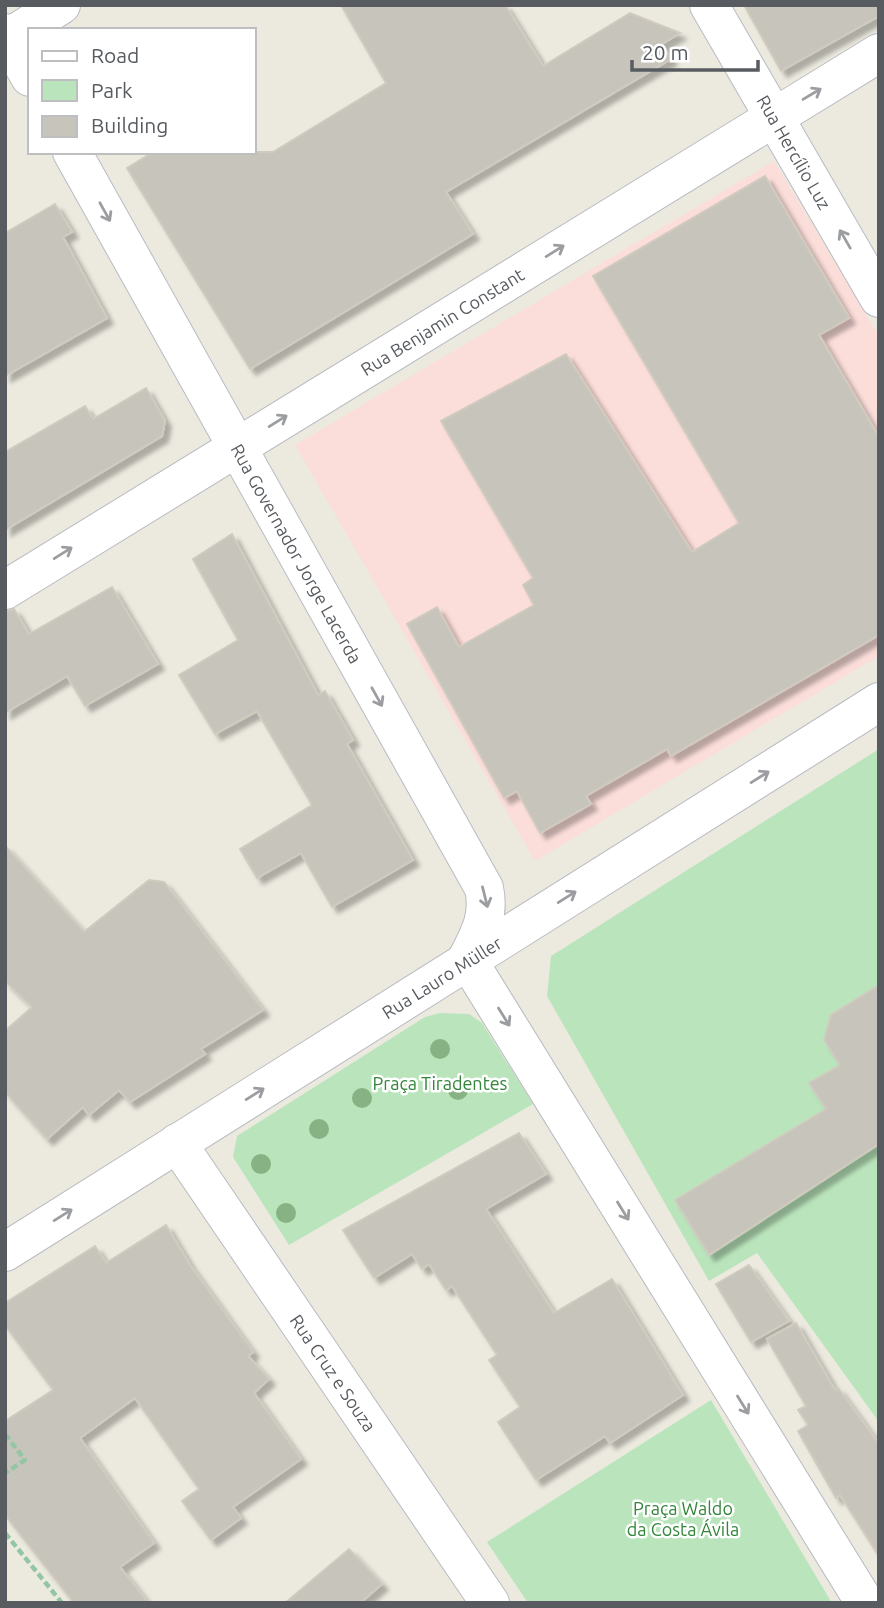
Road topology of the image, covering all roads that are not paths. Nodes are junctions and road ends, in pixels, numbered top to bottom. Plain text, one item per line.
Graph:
1 (61, 5) edge
2 (709, 5) edge
3 (6, 37) edge
4 (879, 53) edge
5 (28, 74) edge
6 (774, 117) junction
7 (73, 154) edge
8 (879, 298) edge
9 (236, 445) junction
10 (5, 590) edge
11 (879, 702) edge
12 (467, 960) junction
13 (177, 1143) junction
14 (5, 1252) edge
15 (490, 1603) edge
16 (865, 1603) edge

1 - 3 street
2 - 6 street, Rua Hercílio Luz
3 - 5 street
6 -> 4 street, Rua Benjamin Constant
8 -> 6 street, Rua Hercílio Luz
9 -> 6 street, Rua Benjamin Constant
7 -> 9 street, Rua Governador Jorge Lacerda
10 -> 9 street, Rua Benjamin Constant
9 -> 12 street, Rua Governador Jorge Lacerda
12 -> 11 street, Rua Lauro Müller
13 -> 12 street, Rua Lauro Müller
12 -> 16 street
14 -> 13 street, Rua Lauro Müller
13 - 15 street, Rua Cruz e Souza

